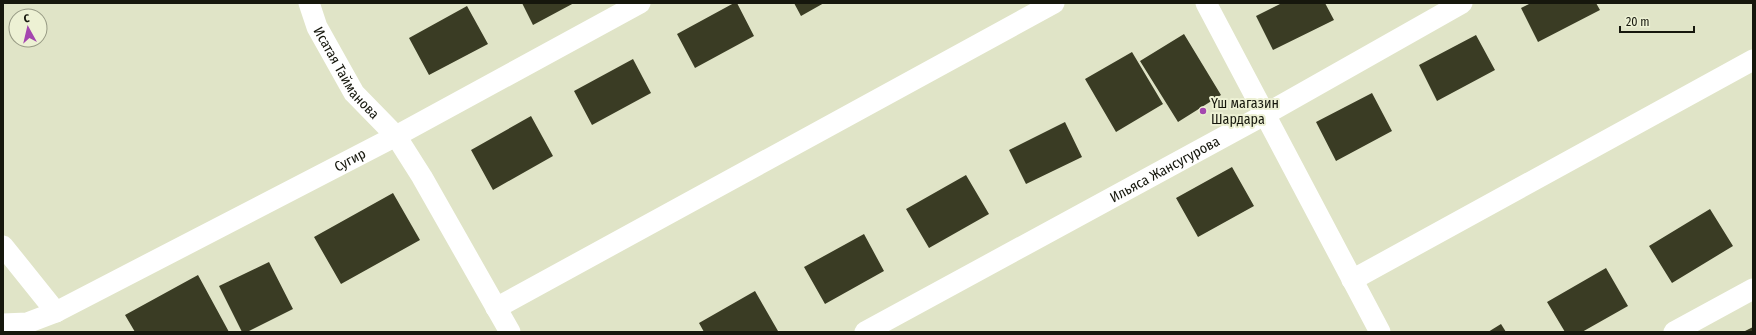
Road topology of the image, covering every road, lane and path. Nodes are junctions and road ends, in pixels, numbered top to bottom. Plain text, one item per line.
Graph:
1 (309, 3) edge
2 (640, 3) edge
3 (1054, 3) edge
4 (1206, 3) edge
5 (1462, 3) edge
6 (1753, 60) edge
7 (1264, 115) junction
8 (396, 136) junction
9 (3, 246) edge
10 (1352, 280) junction
11 (1753, 289) edge
12 (496, 308) junction
13 (56, 312) junction
14 (3, 324) edge
15 (510, 332) edge
16 (865, 332) edge
17 (1380, 332) edge
18 (1674, 332) edge

1 - 8 street, Исатая Тайманова
2 - 8 street, Сугир
3 - 12 street
4 - 7 street
5 - 7 street, Ильяса Жансугурова
6 - 10 street
7 - 10 street
7 - 16 street, Ильяса Жансугурова
8 - 12 street, Исатая Тайманова
8 - 13 street, Сугир
9 - 13 street
10 - 17 street
11 - 18 street
12 - 15 street, Исатая Тайманова
13 - 14 street, Сугир

